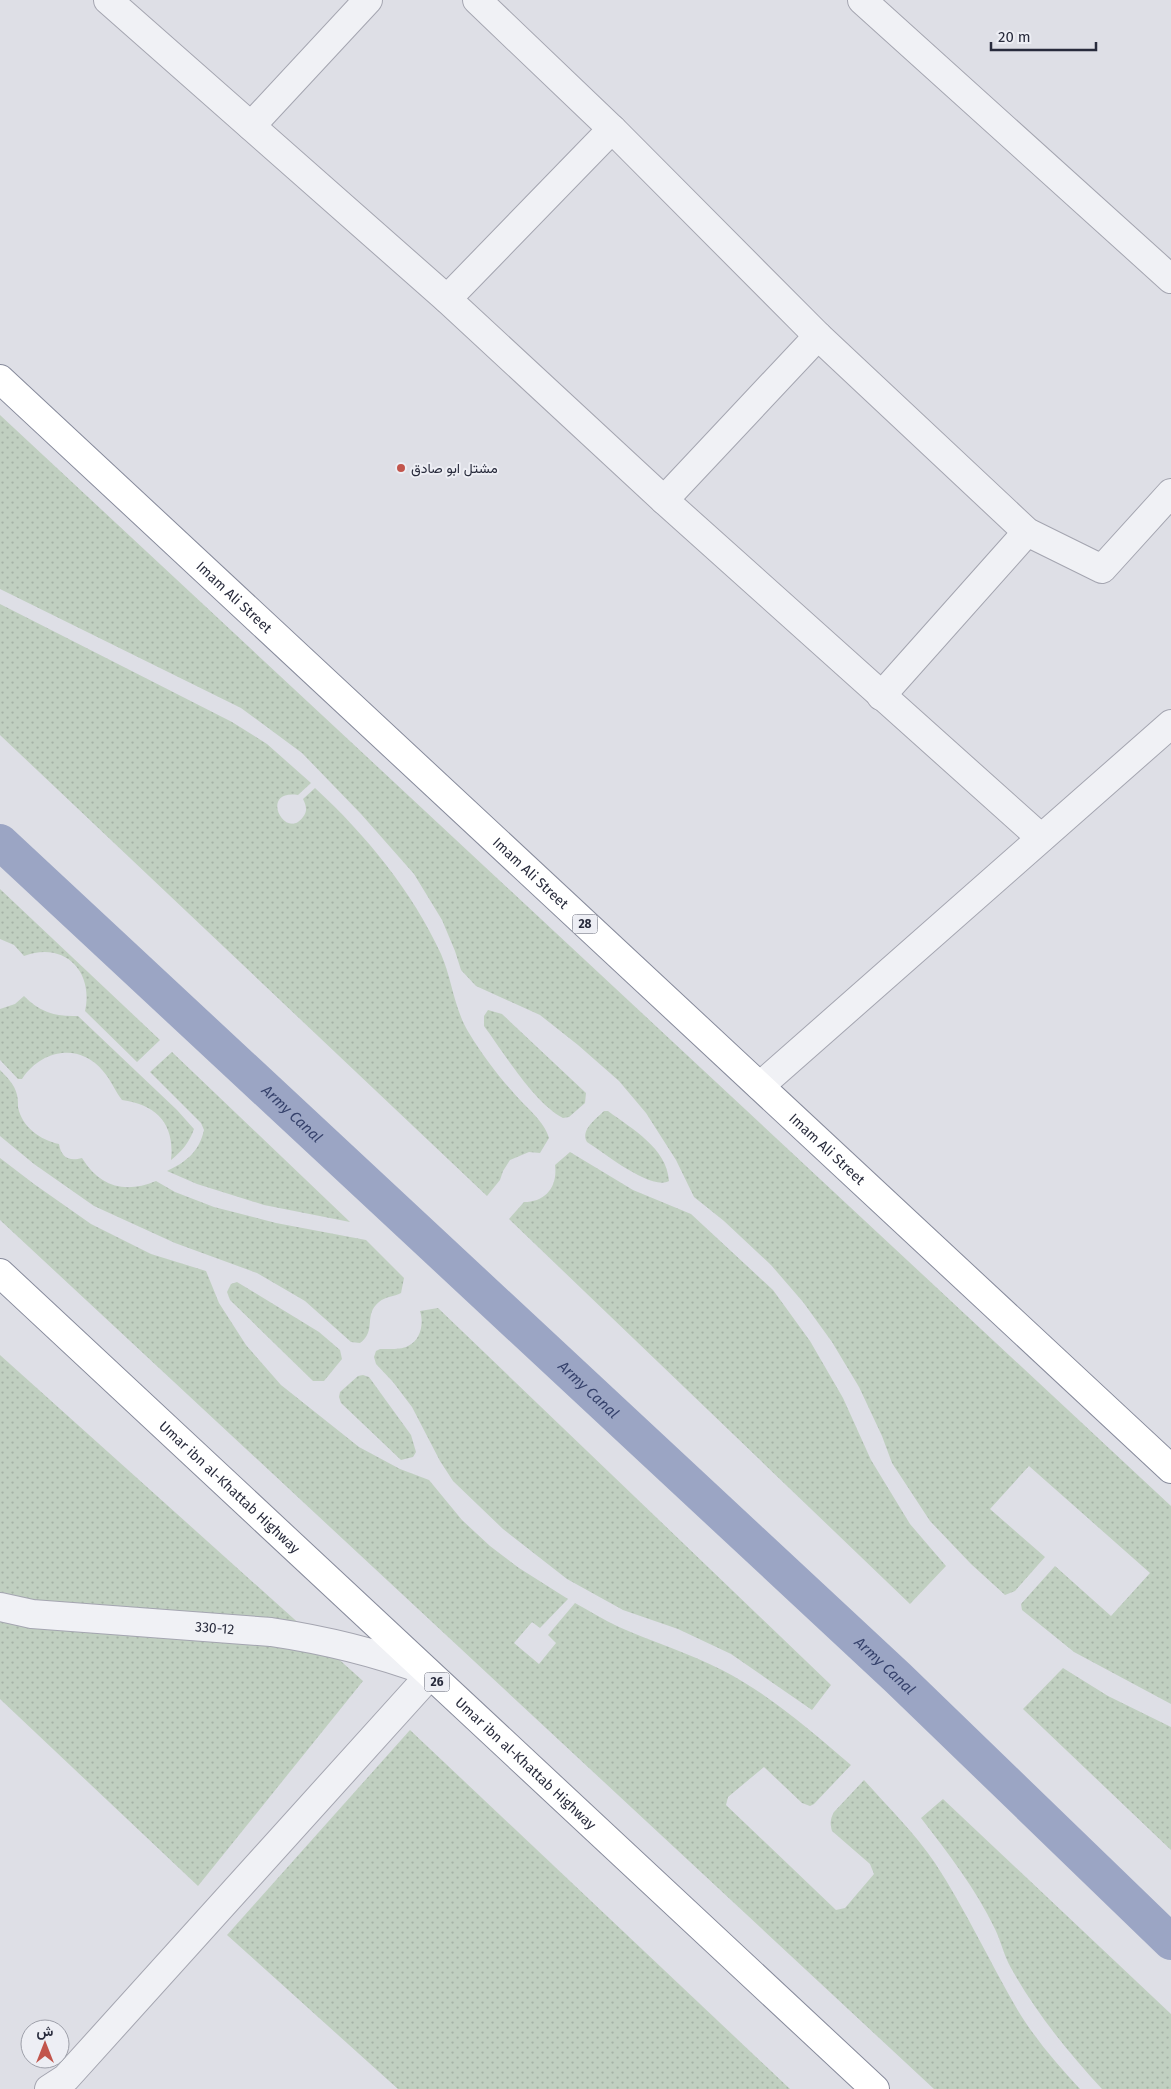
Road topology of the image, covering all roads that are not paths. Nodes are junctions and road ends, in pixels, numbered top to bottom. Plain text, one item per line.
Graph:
1 (108, 0) edge
2 (368, 0) edge
3 (477, 0) edge
4 (862, 0) edge
5 (250, 126) junction
6 (612, 129) junction
7 (1171, 279) edge
8 (446, 299) junction
9 (818, 336) junction
10 (0, 379) edge
11 (1171, 493) edge
12 (664, 500) junction
13 (1027, 532) junction
14 (881, 696) junction
15 (1171, 724) edge
16 (1040, 838) junction
17 (760, 1086) junction
18 (0, 1273) edge
19 (1171, 1469) edge
20 (0, 1607) edge
21 (428, 1673) junction
22 (49, 2089) edge
23 (875, 2089) edge

1 - 5 street
2 - 5 street
3 - 6 street
4 - 7 street
5 - 8 street
6 - 8 street
6 - 9 street
8 - 12 street
9 - 12 street
9 - 13 street
10 - 17 highway, Imam Ali Street / 28
11 - 13 street
12 - 14 street
13 - 14 street
14 - 16 street
15 - 16 street
16 - 17 street
17 - 19 highway, Imam Ali Street / 28
18 - 21 highway, Umar ibn al-Khattab Highway / 26
20 - 21 street, 330-12
21 - 22 street
21 - 23 highway, Umar ibn al-Khattab Highway / 26

